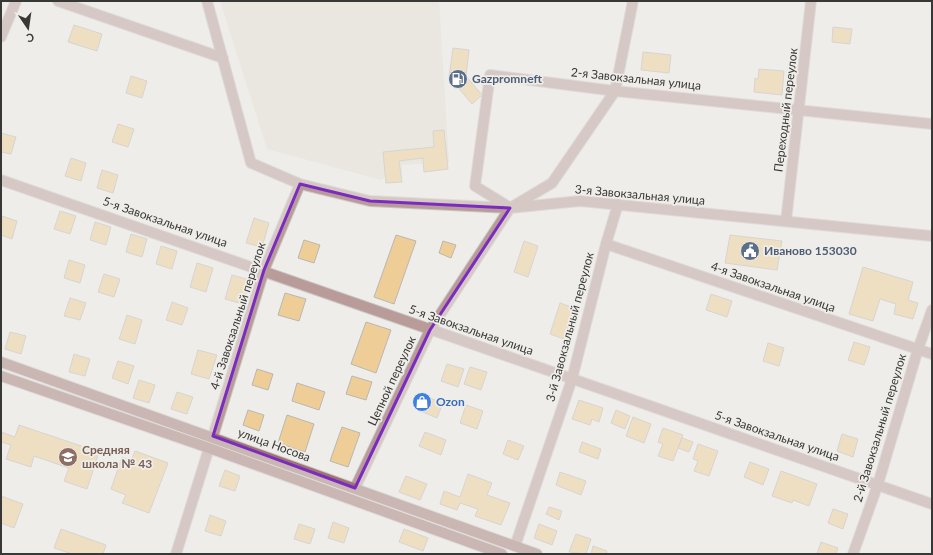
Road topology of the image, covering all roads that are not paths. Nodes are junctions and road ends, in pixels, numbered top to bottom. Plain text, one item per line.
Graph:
1 (16, 1) edge
2 (58, 1) edge
3 (207, 1) edge
4 (633, 1) edge
5 (811, 1) edge
6 (1, 37) edge
7 (223, 58) junction
8 (615, 91) junction
9 (799, 110) junction
10 (932, 124) edge
11 (1, 180) edge
12 (300, 184) junction
13 (618, 204) junction
14 (510, 208) junction
15 (786, 221) junction
16 (932, 236) edge
17 (606, 244) junction
18 (264, 270) junction
19 (932, 310) edge
20 (430, 330) junction
21 (918, 349) junction
22 (932, 354) edge
23 (1, 362) edge
24 (1, 376) edge
25 (572, 379) junction
26 (213, 436) junction
27 (209, 448) junction
28 (878, 484) junction
29 (355, 488) junction
30 (349, 498) junction
31 (932, 504) edge
32 (514, 550) edge
33 (176, 554) edge
34 (502, 554) edge
35 (537, 554) edge
36 (853, 554) edge

1 - 6 street
2 - 7 street
3 - 7 street
4 - 8 street
5 - 9 street, Переходный переулок
7 - 12 street, 3-я Завокзальная улица
8 - 9 street, 2-я Завокзальная улица
8 - 14 street
8 - 14 street, 2-я Завокзальная улица
9 - 10 street, 2-я Завокзальная улица
9 - 15 street, Переходный переулок
11 - 18 street, 5-я Завокзальная улица
12 - 14 street, 3-я Завокзальная улица
12 - 18 street, 4-й Завокзальный переулок
13 - 14 street, 3-я Завокзальная улица
13 - 15 street, 3-я Завокзальная улица
13 - 17 street, 3-й Завокзальный переулок
14 - 20 street, Цепной переулок
15 - 16 street, 3-я Завокзальная улица
17 - 21 street, 4-я Завокзальная улица
17 - 25 street, 3-й Завокзальный переулок
18 - 20 street, 5-я Завокзальная улица
18 - 26 street, 4-й Завокзальный переулок
19 - 21 street, 2-й Завокзальный переулок
20 - 25 street, 5-я Завокзальная улица
20 - 29 street, Цепной переулок
21 - 22 street, 4-я Завокзальная улица
21 - 28 street, 2-й Завокзальный переулок
23 - 26 main road, улица Носова
24 - 27 main road, улица Носова
25 - 28 street, 5-я Завокзальная улица
25 - 32 street, 3-й Завокзальный переулок
26 - 27 main road
26 - 29 main road, улица Носова
27 - 30 main road, улица Носова
27 - 33 street
28 - 31 street, 5-я Завокзальная улица
28 - 36 street, 2-й Завокзальный переулок
29 - 30 main road
29 - 32 main road, улица Носова
30 - 34 main road, улица Носова
32 - 35 main road, улица Носова

